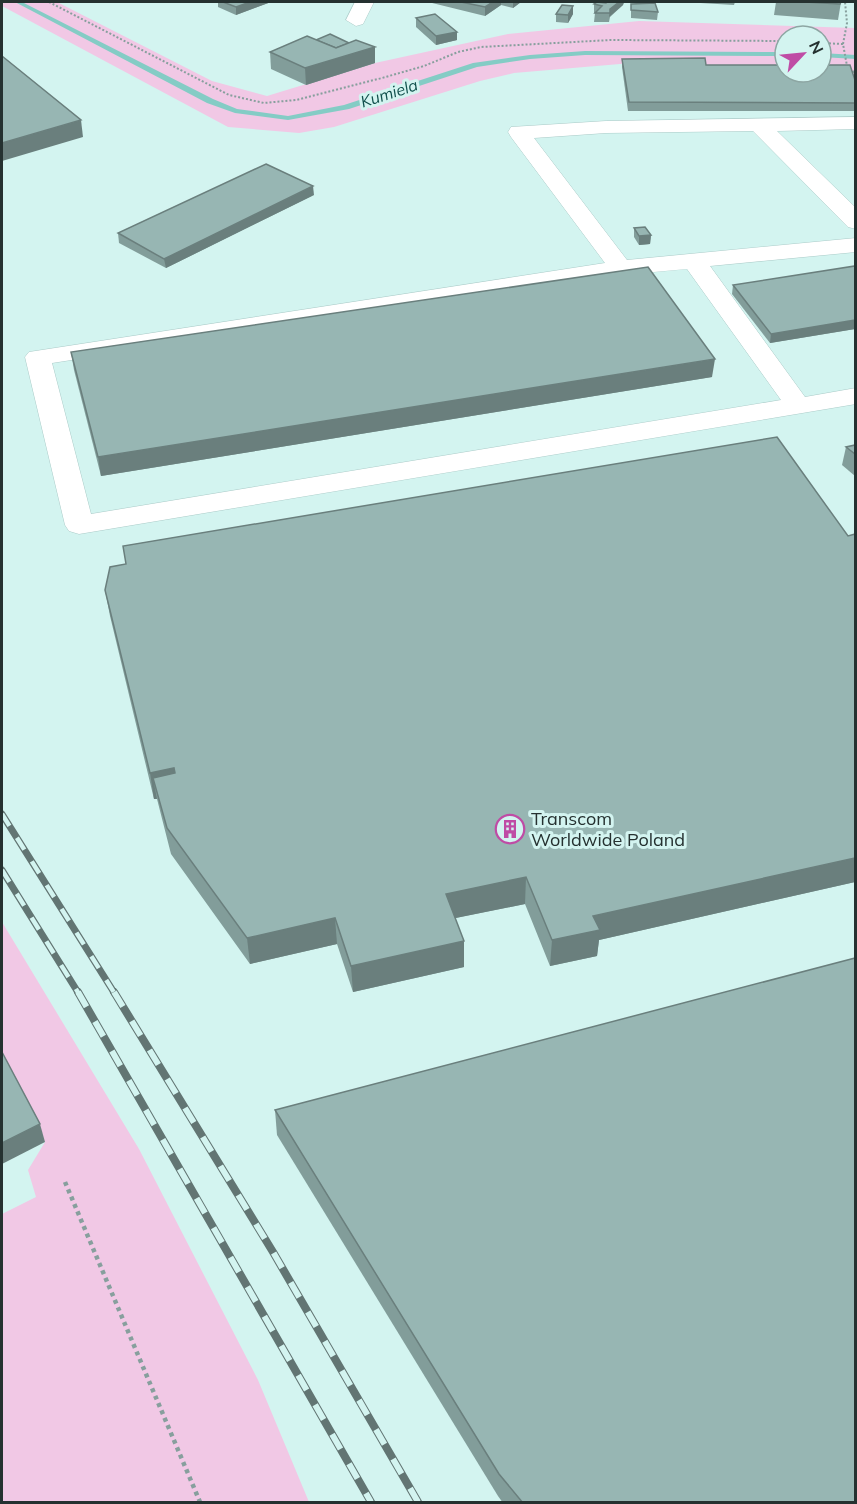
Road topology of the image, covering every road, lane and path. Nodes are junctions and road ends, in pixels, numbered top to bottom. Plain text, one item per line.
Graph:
1 (49, 2) edge
2 (364, 2) edge
3 (845, 2) edge
4 (356, 20) dead end
5 (773, 41) edge
6 (833, 44) edge
7 (843, 44) junction
8 (847, 66) junction
9 (855, 67) edge
10 (855, 74) edge
11 (855, 123) edge
12 (759, 124) junction
13 (855, 222) edge
14 (855, 245) edge
15 (694, 261) junction
16 (621, 268) junction
17 (855, 396) edge
18 (798, 406) junction
19 (65, 1182) dead end
20 (200, 1503) edge

1 - 5 path
2 - 4 lane
3 - 7 path
6 - 7 path
7 - 8 path
8 - 9 path
8 - 10 path
11 - 12 lane
12 - 13 lane
12 - 16 lane
14 - 15 lane
15 - 16 lane
15 - 18 lane
16 - 18 lane
17 - 18 lane
19 - 20 path

